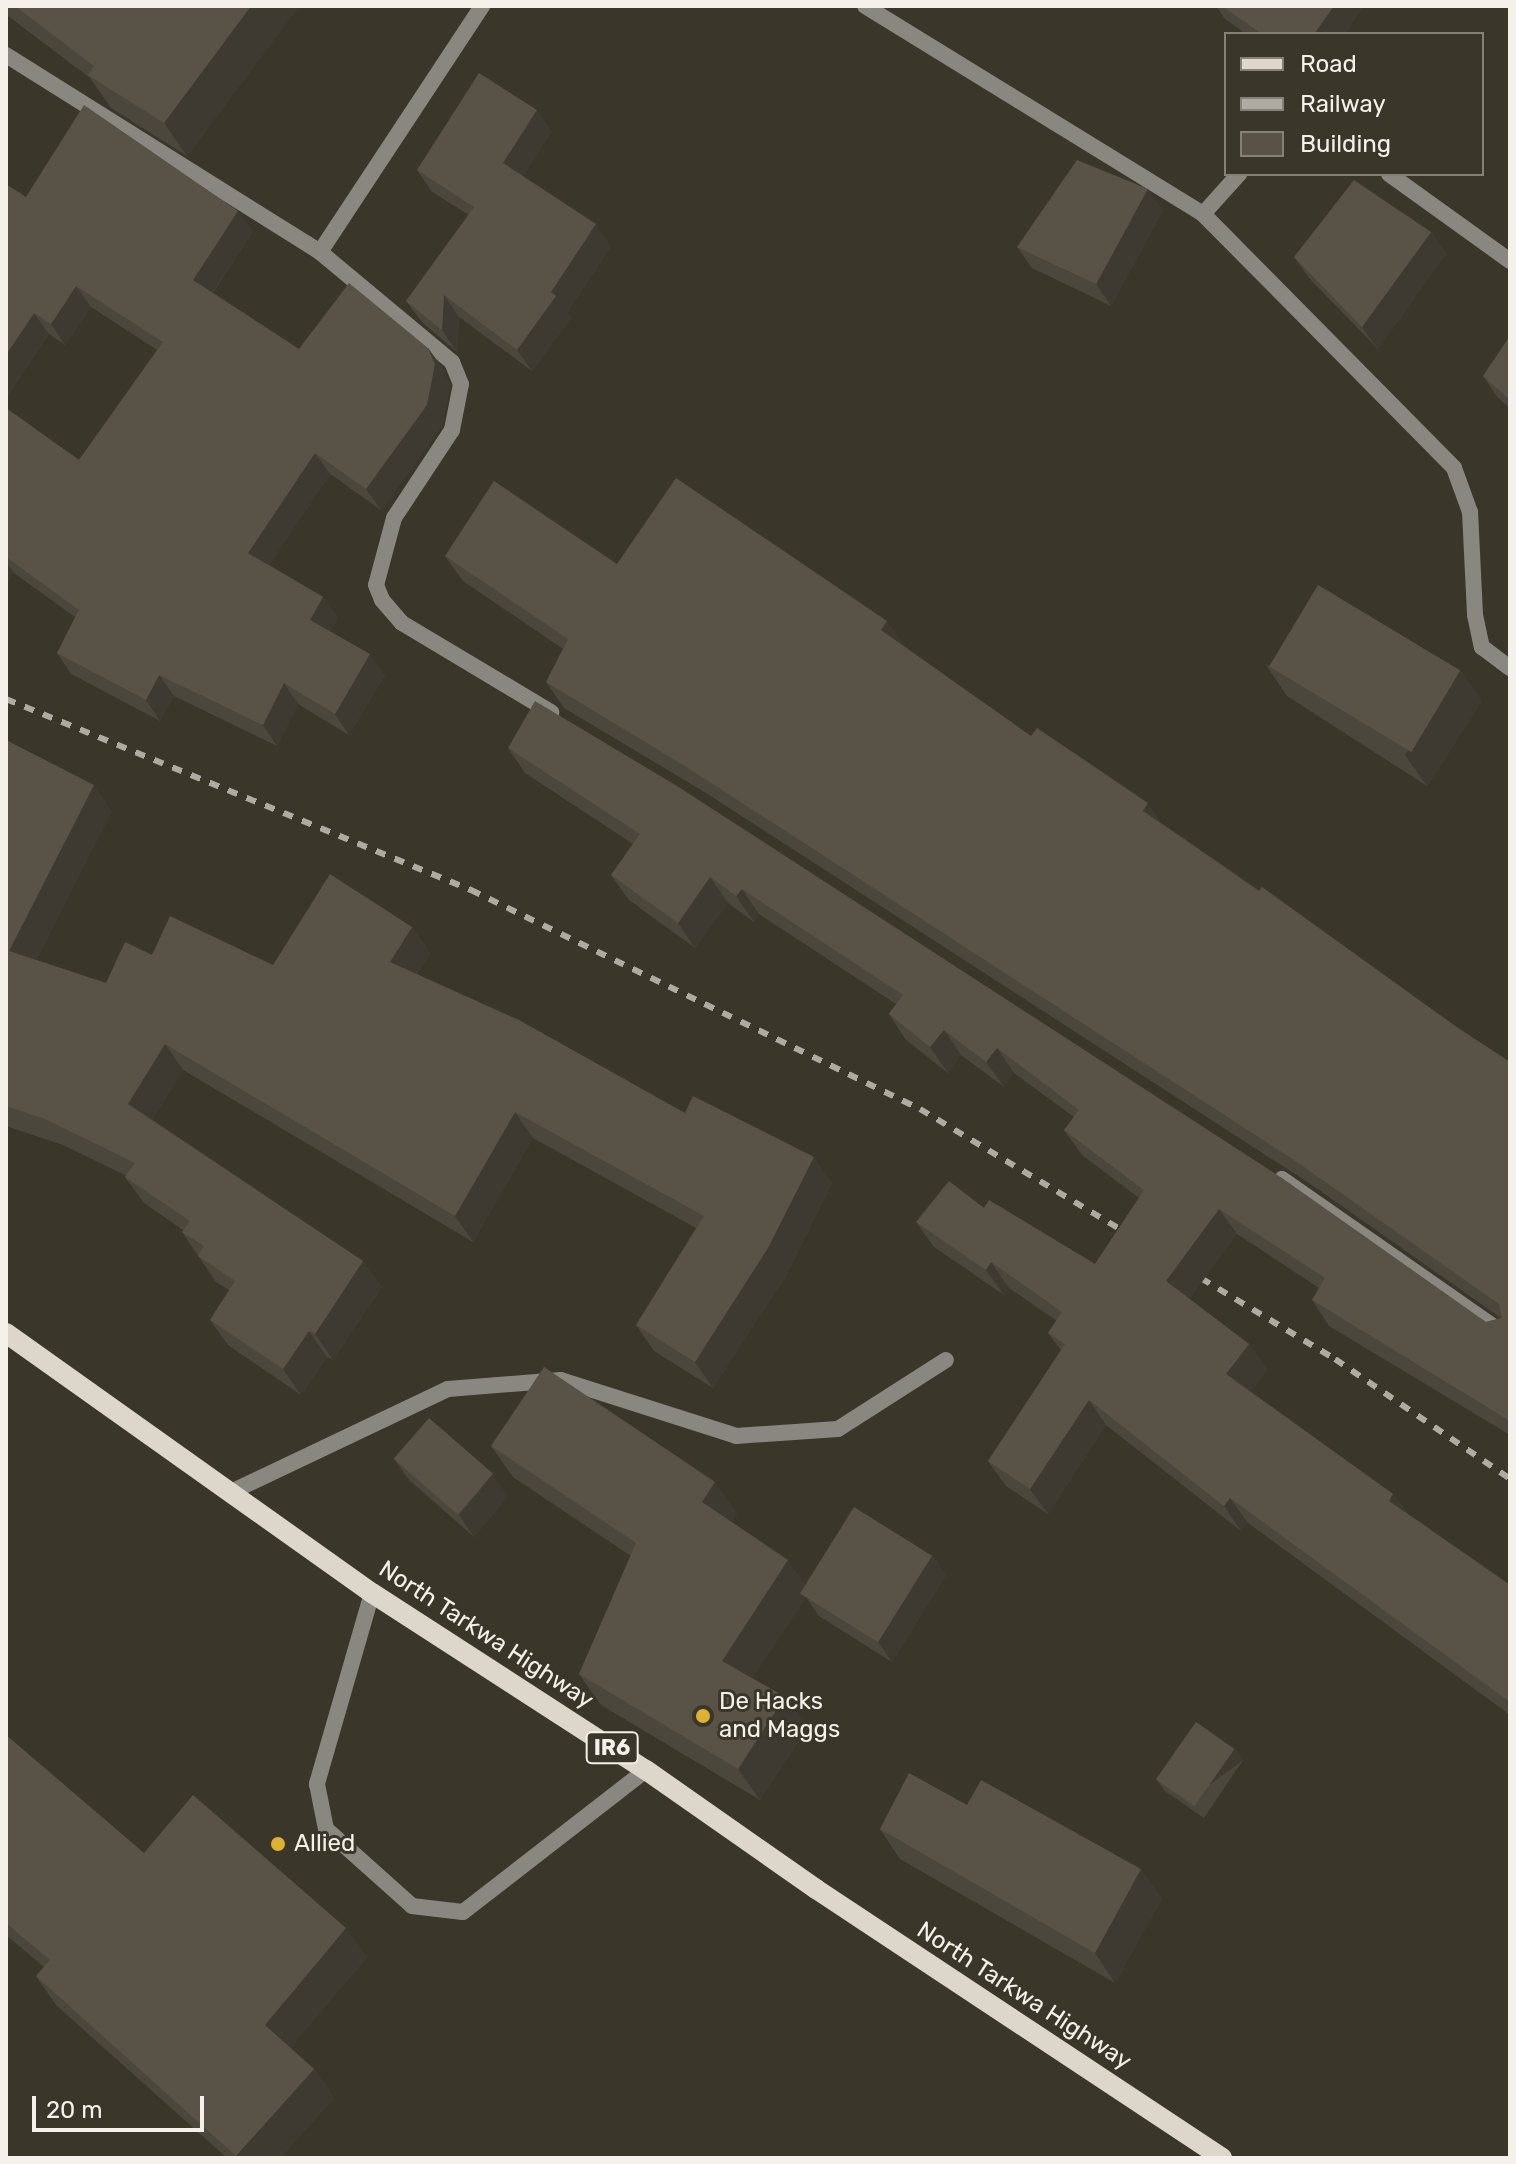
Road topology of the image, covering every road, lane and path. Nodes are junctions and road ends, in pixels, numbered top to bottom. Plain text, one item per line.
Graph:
1 (482, 6) edge
2 (865, 6) edge
3 (6, 55) edge
4 (1237, 176) edge
5 (1392, 176) edge
6 (1203, 214) junction
7 (320, 252) junction
8 (1510, 261) edge
9 (1510, 668) edge
10 (564, 720) edge
11 (1267, 1169) edge
12 (6, 1333) edge
13 (1510, 1338) edge
14 (946, 1360) dead end
15 (231, 1492) junction
16 (372, 1593) junction
17 (646, 1770) junction
18 (1222, 2158) edge

1 - 7 street
2 - 6 street
3 - 7 street
4 - 6 street
5 - 8 street
6 - 9 street
7 - 10 street
11 - 13 street
12 - 15 main road, North Tarkwa Highway / IR6
14 - 15 street
15 - 16 main road, North Tarkwa Highway / IR6
16 - 17 main road, North Tarkwa Highway / IR6
16 - 17 street
17 - 18 main road, North Tarkwa Highway / IR6

